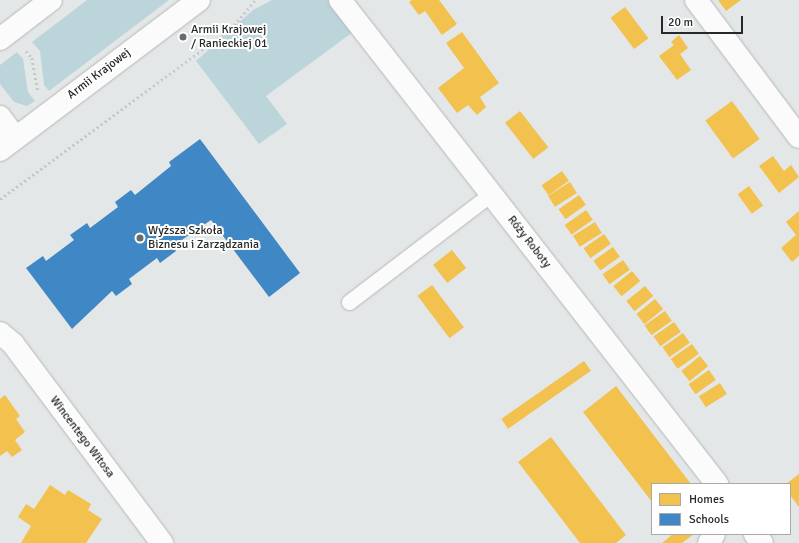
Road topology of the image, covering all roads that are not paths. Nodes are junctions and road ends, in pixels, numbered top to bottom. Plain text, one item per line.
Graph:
1 (51, 0) edge
2 (199, 0) edge
3 (340, 0) edge
4 (696, 0) edge
5 (0, 39) edge
6 (0, 117) edge
7 (799, 137) edge
8 (8, 144) edge
9 (492, 193) junction
10 (349, 302) dead end
11 (0, 333) edge
12 (716, 483) edge
13 (756, 535) edge
14 (162, 543) edge
15 (762, 543) edge

1 - 5 street
2 - 8 street, Armii Krajowej
3 - 9 street, Róży Roboty
4 - 7 street
6 - 8 street
9 - 10 lane
9 - 12 street, Róży Roboty
11 - 14 street, Wincentego Witosa
13 - 15 street

